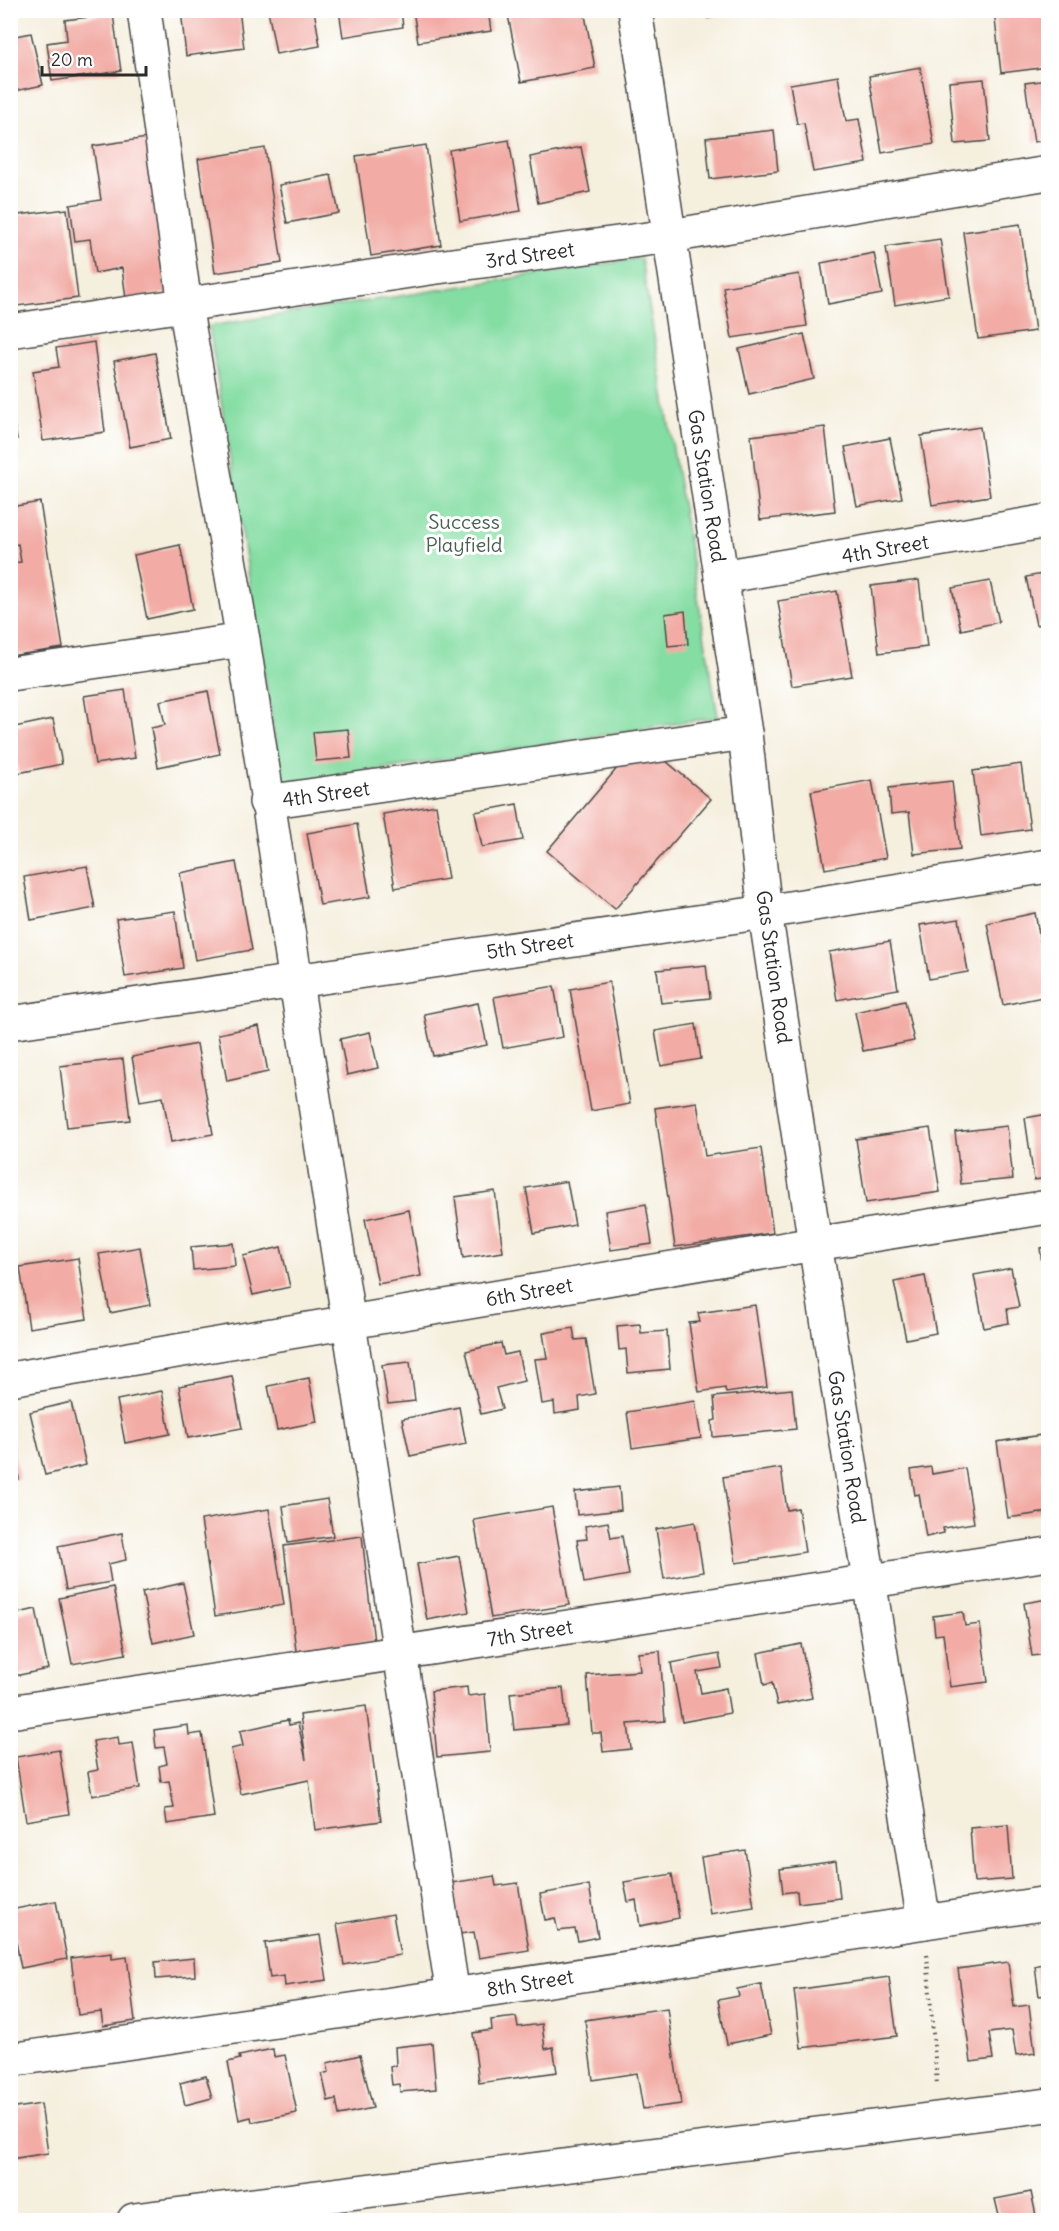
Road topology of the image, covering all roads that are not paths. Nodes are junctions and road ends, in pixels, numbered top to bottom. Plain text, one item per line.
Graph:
1 (144, 10) edge
2 (635, 10) edge
3 (1048, 172) edge
4 (670, 236) junction
5 (185, 305) junction
6 (10, 331) edge
7 (1048, 521) edge
8 (721, 577) junction
9 (243, 640) junction
10 (10, 674) edge
11 (745, 733) junction
12 (266, 802) junction
13 (1048, 866) edge
14 (765, 912) junction
15 (294, 981) junction
16 (10, 1023) edge
17 (1048, 1207) edge
18 (815, 1244) junction
19 (348, 1322) junction
20 (10, 1379) edge
21 (1048, 1554) edge
22 (868, 1582) junction
23 (400, 1653) junction
24 (10, 1712) edge
25 (1048, 1903) edge
26 (924, 1922) junction
27 (453, 1995) junction
28 (10, 2060) edge
29 (1048, 2105) edge
30 (134, 2220) edge

1 - 5 street, 4th Street
2 - 4 street, Gas Station Road
3 - 4 street, 3rd Street
4 - 5 street, 3rd Street
4 - 8 street, Gas Station Road
5 - 6 street, 3rd Street
5 - 9 street, 4th Street
7 - 8 street, 4th Street
8 - 11 street, Gas Station Road
9 - 10 street
9 - 12 street, 4th Street
11 - 12 street, 4th Street
11 - 14 street, Gas Station Road
12 - 15 street
13 - 14 street, 5th Street
14 - 15 street, 5th Street
14 - 18 street, Gas Station Road
15 - 16 street, 5th Street
15 - 19 street
17 - 18 street, 6th Street
18 - 19 street, 6th Street
18 - 22 street, Gas Station Road
19 - 20 street, 6th Street
19 - 23 street
21 - 22 street, 7th Street
22 - 23 street, 7th Street
22 - 26 street, Gas Station Road
23 - 24 street, 7th Street
23 - 27 street
25 - 26 street, 8th Street
26 - 27 street, 8th Street
27 - 28 street, 8th Street
29 - 30 street

